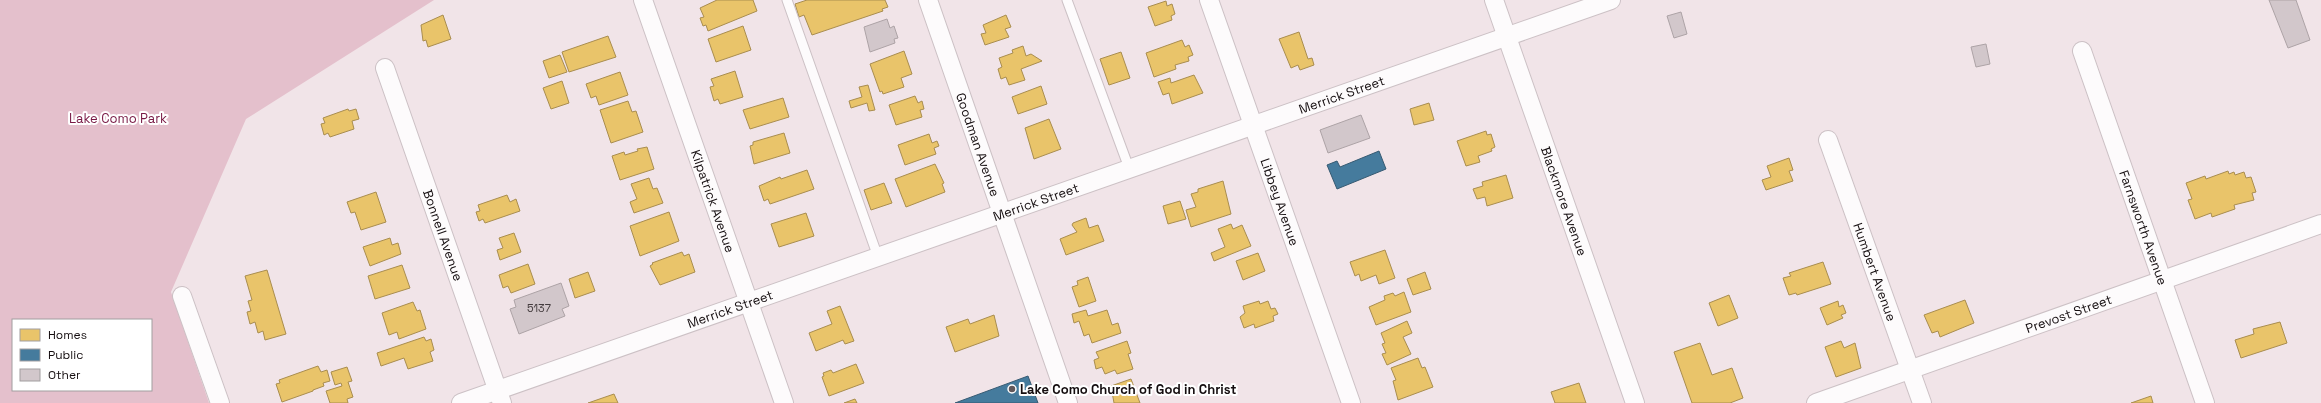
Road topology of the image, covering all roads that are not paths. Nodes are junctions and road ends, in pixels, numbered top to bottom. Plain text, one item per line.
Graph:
1 (642, 0) edge
2 (787, 0) edge
3 (928, 0) edge
4 (1067, 0) edge
5 (1209, 0) edge
6 (1494, 0) edge
7 (1611, 0) edge
8 (1506, 36) junction
9 (2082, 52) dead end
10 (385, 68) dead end
11 (1253, 125) junction
12 (1828, 140) dead end
13 (1129, 168) junction
14 (1002, 213) junction
15 (2321, 224) edge
16 (878, 257) junction
17 (2162, 280) junction
18 (182, 296) dead end
19 (748, 302) junction
20 (1910, 370) junction
21 (500, 397) edge
22 (220, 403) edge
23 (461, 403) edge
24 (784, 403) edge
25 (1068, 403) edge
26 (1351, 403) edge
27 (1635, 403) edge
28 (1816, 403) edge
29 (1922, 403) edge
30 (2205, 403) edge

1 - 19 street, Kilpatrick Avenue
2 - 16 lane
3 - 14 street, Goodman Avenue
4 - 13 lane
5 - 11 street, Libbey Avenue
6 - 8 street, Blackmore Avenue
7 - 8 street, Merrick Street
8 - 11 street, Merrick Street
8 - 27 street, Blackmore Avenue
9 - 17 street, Farnsworth Avenue
10 - 21 street, Bonnell Avenue
11 - 13 street, Merrick Street
11 - 26 street, Libbey Avenue
12 - 20 street, Humbert Avenue
13 - 14 street, Merrick Street
14 - 16 street, Merrick Street
14 - 25 street, Goodman Avenue
15 - 17 street, Prevost Street
16 - 19 street, Merrick Street
17 - 20 street, Prevost Street
17 - 30 street, Farnsworth Avenue
18 - 22 street
19 - 21 street, Merrick Street
19 - 24 street, Kilpatrick Avenue
20 - 28 street, Prevost Street
20 - 29 street, Humbert Avenue
21 - 23 street, Merrick Street

